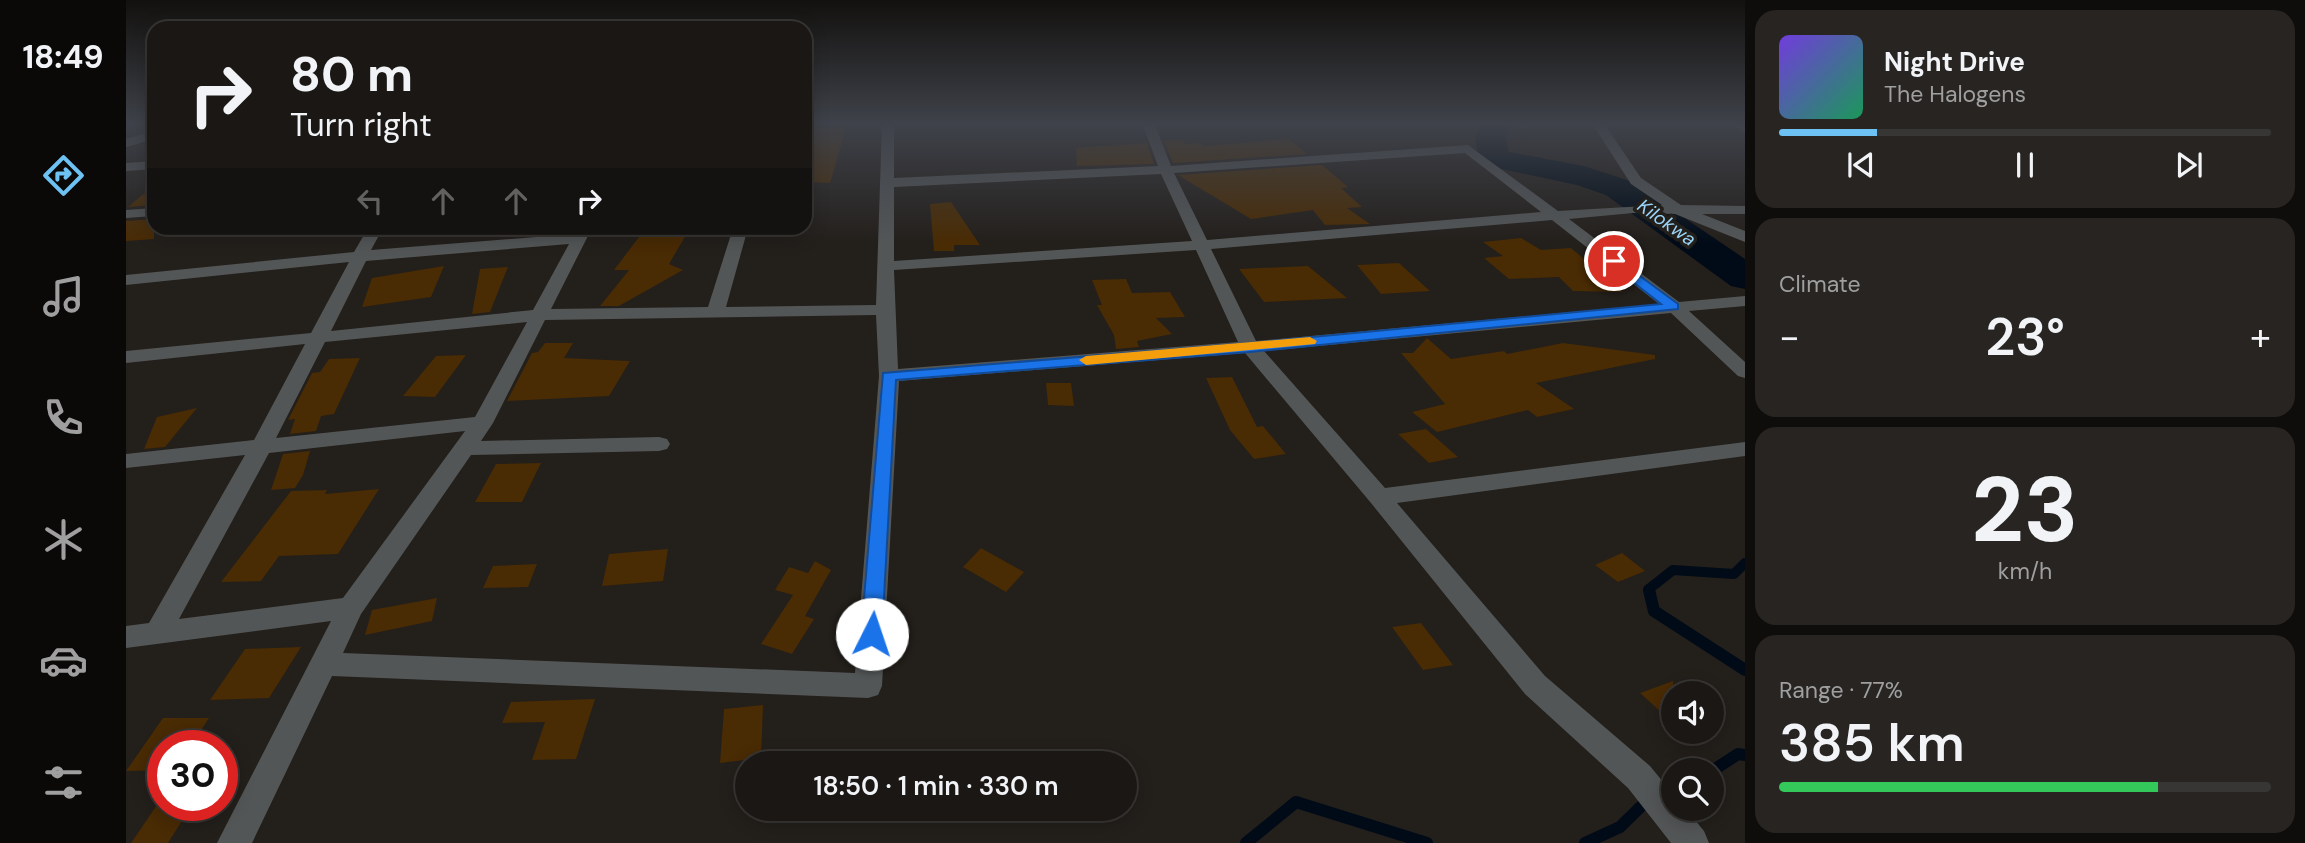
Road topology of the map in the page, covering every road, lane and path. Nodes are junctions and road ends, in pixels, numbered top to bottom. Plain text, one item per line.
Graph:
1 (887, 164) edge
2 (1164, 164) edge
3 (1247, 164) edge
4 (1488, 164) edge
5 (1625, 164) edge
6 (147, 166) edge
7 (126, 167) edge
8 (1166, 170) junction
9 (886, 183) junction
10 (1679, 210) junction
11 (1745, 210) edge
12 (147, 212) edge
13 (126, 214) edge
14 (1555, 216) junction
15 (372, 235) edge
16 (563, 235) edge
17 (581, 235) edge
18 (739, 235) edge
19 (1745, 237) edge
20 (1202, 245) junction
21 (363, 256) junction
22 (887, 266) junction
23 (126, 280) edge
24 (1745, 301) edge
25 (1673, 306) junction
26 (885, 310) junction
27 (715, 314) junction
28 (538, 315) junction
29 (318, 337) junction
30 (1250, 347) junction
31 (126, 357) edge
32 (1745, 372) edge
33 (889, 376) junction
34 (482, 423) junction
35 (659, 444) dead end
36 (262, 445) junction
37 (466, 448) junction
38 (1745, 449) edge
39 (126, 461) edge
40 (1379, 497) junction
41 (351, 608) junction
42 (158, 632) junction
43 (126, 637) edge
44 (324, 664) junction
45 (1683, 831) edge
46 (234, 843) edge

1 - 9 street
2 - 8 street
3 - 8 street
4 - 14 street
5 - 10 street
6 - 7 street
8 - 9 street
8 - 20 street
9 - 22 street
10 - 11 street
10 - 14 street
10 - 19 street
12 - 13 street
14 - 20 street
14 - 25 street
15 - 21 street
16 - 21 street
17 - 28 street
18 - 27 street
20 - 22 street
20 - 30 street
21 - 23 street
21 - 29 street
22 - 26 street
24 - 25 street
25 - 30 street
25 - 32 street
26 - 27 street
26 - 33 street
27 - 28 street
28 - 29 street
28 - 34 street
29 - 31 street
29 - 36 street
30 - 33 street
30 - 40 street
33 - 44 street
34 - 36 street
34 - 37 street
35 - 37 street
36 - 39 street
36 - 42 street
37 - 41 street
38 - 40 street
40 - 45 street
41 - 42 street
41 - 44 street
42 - 43 street
44 - 46 street

